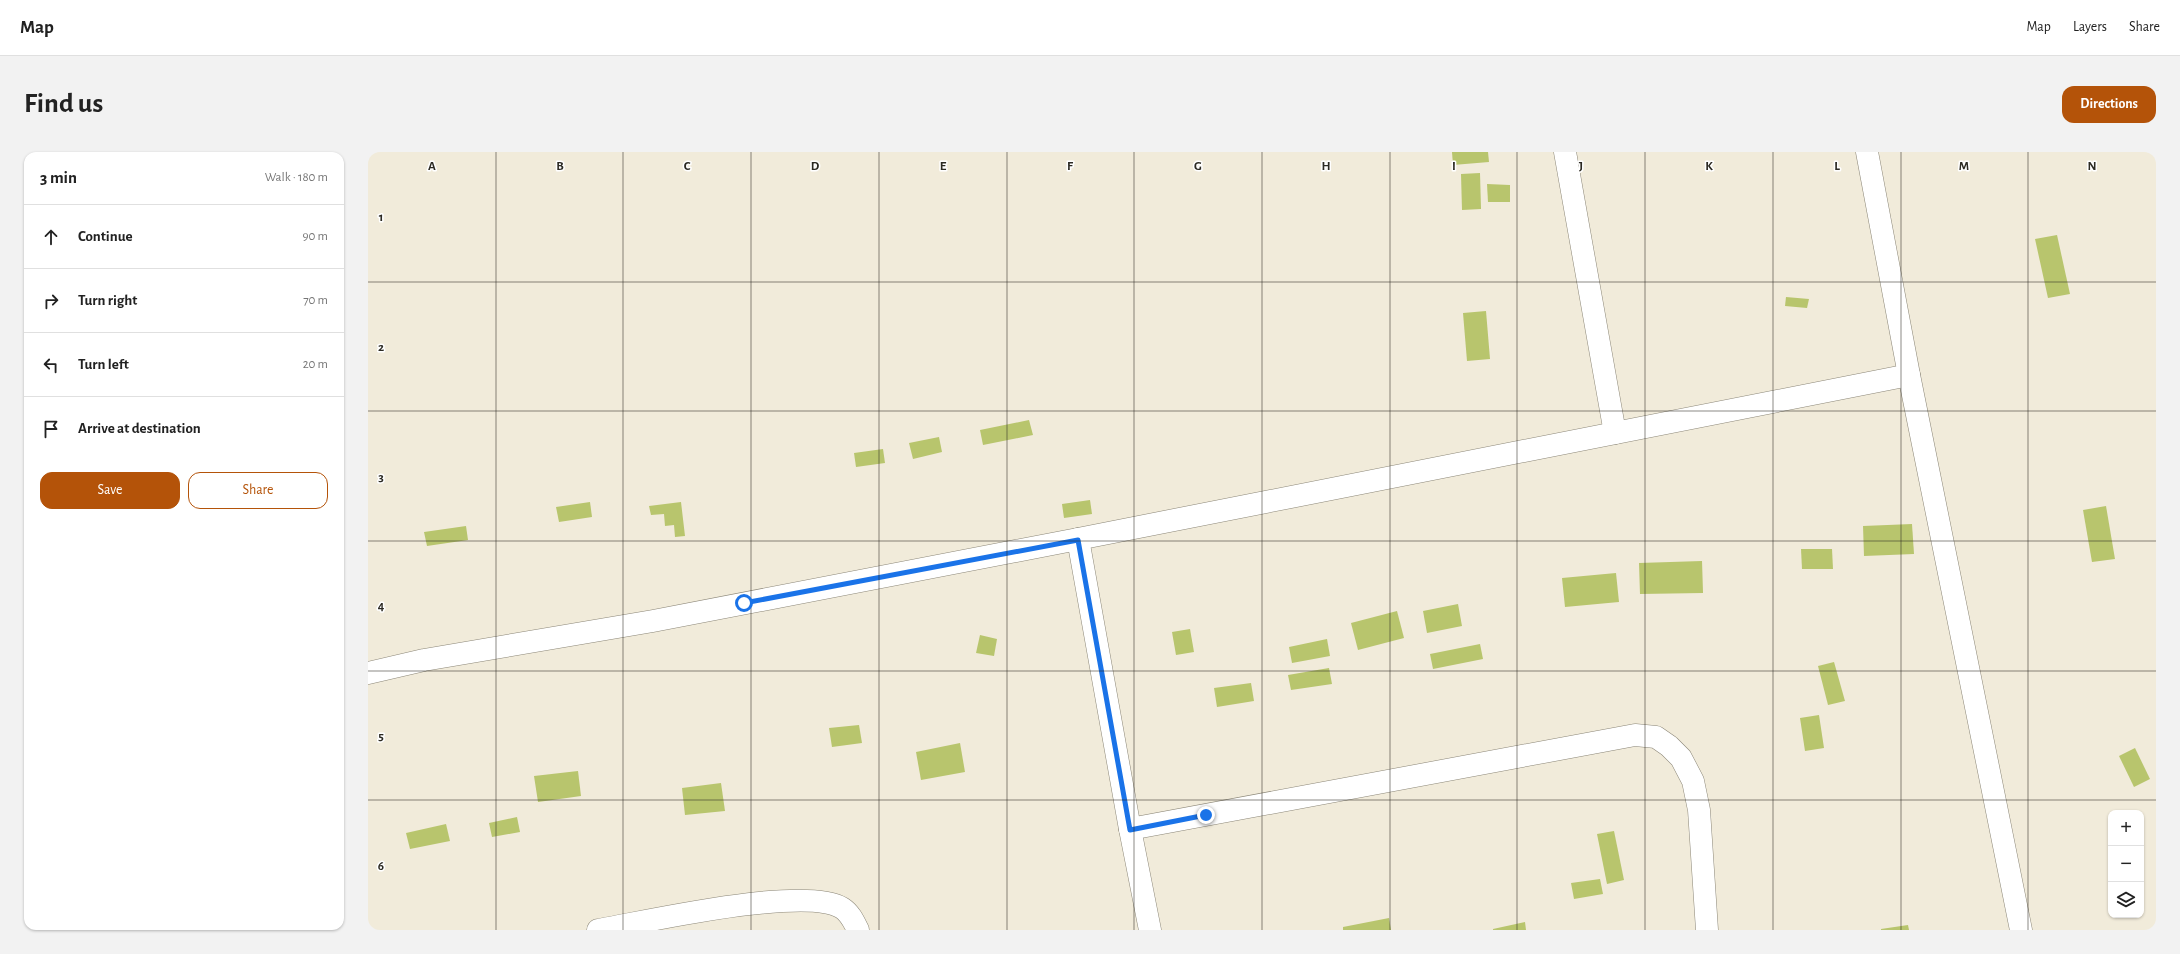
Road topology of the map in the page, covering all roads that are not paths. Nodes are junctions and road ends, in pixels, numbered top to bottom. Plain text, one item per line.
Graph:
1 (1565, 152) edge
2 (1867, 152) edge
3 (1909, 375) junction
4 (1614, 433) junction
5 (1078, 540) junction
6 (368, 673) edge
7 (1130, 830) junction
8 (598, 930) edge
9 (858, 930) edge
10 (1150, 930) edge
11 (1707, 930) edge
12 (2021, 930) edge

1 - 4 street
2 - 3 street
3 - 4 street
3 - 12 street
4 - 5 street
5 - 6 street
5 - 7 street
7 - 10 street
7 - 11 street
8 - 9 street

